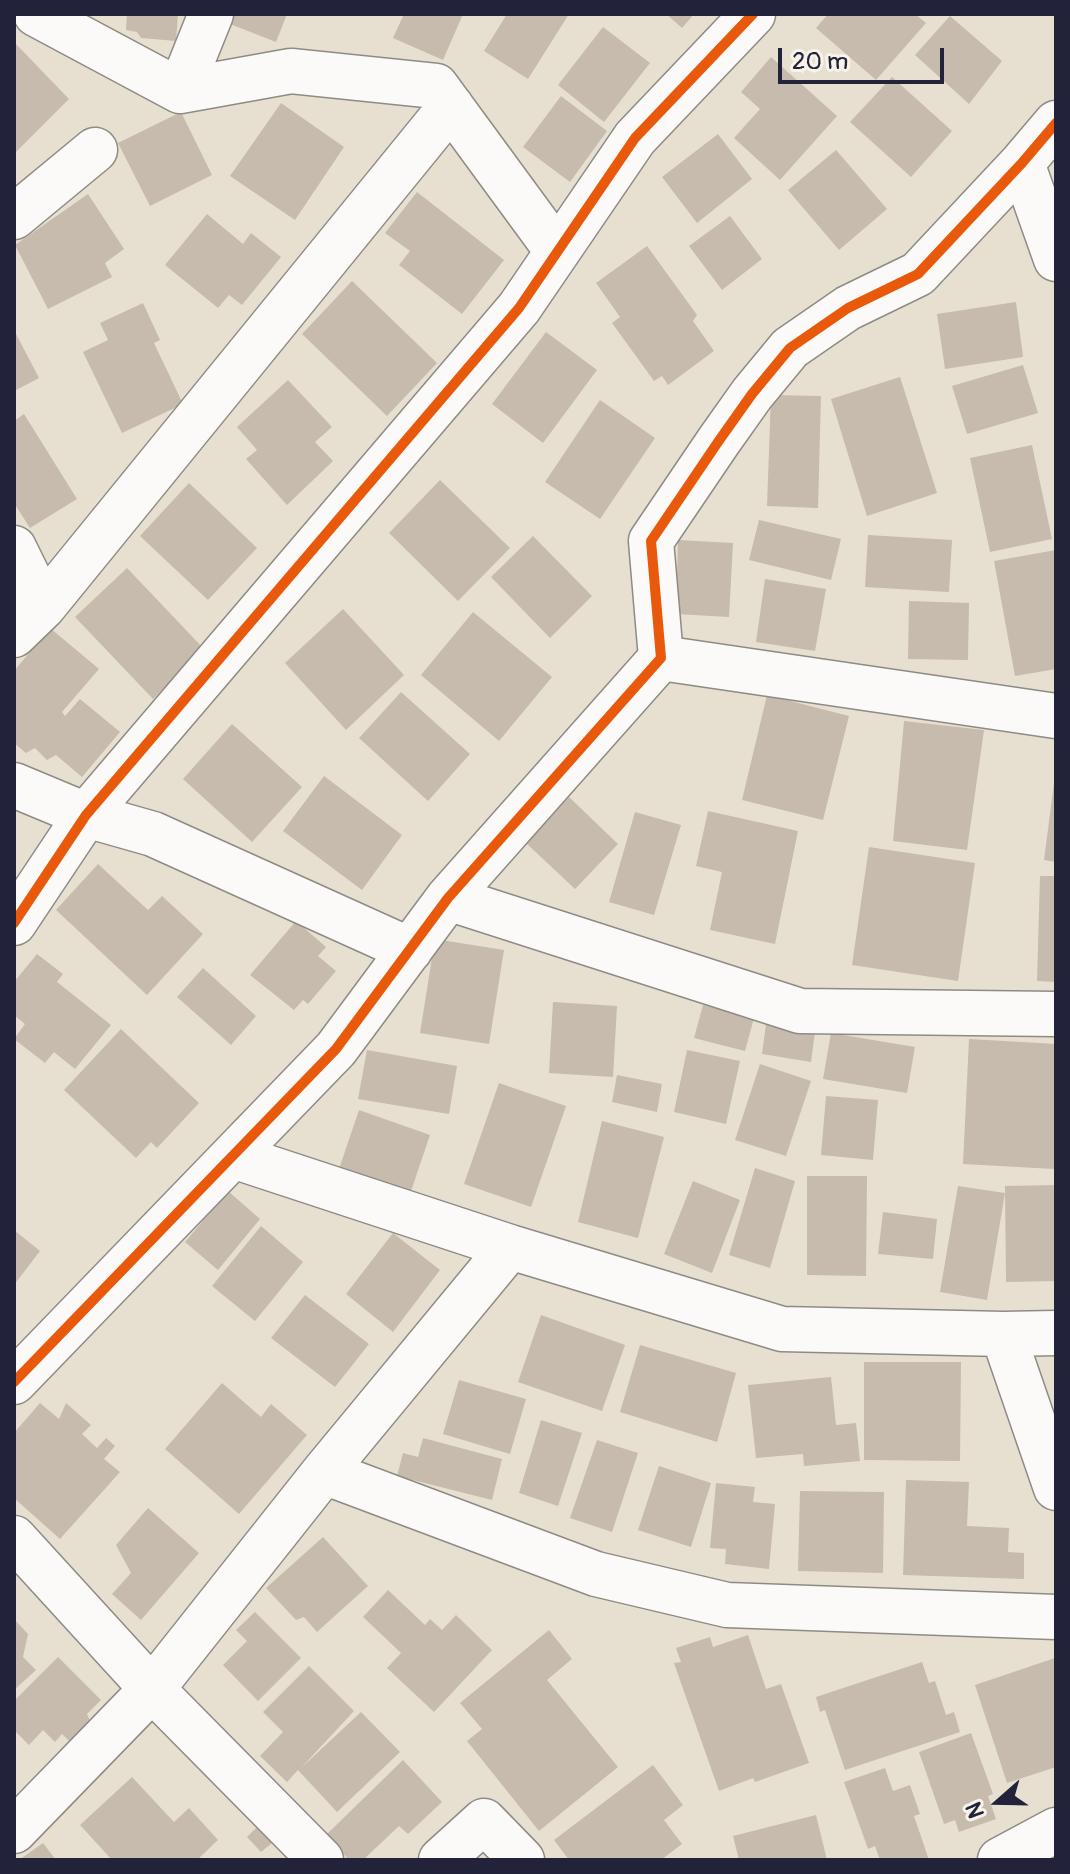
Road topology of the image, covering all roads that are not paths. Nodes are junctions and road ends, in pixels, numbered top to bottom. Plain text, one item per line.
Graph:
1 (36, 14) edge
2 (211, 14) edge
3 (753, 14) edge
4 (180, 91) junction
5 (451, 106) junction
6 (1056, 123) edge
7 (95, 150) dead end
8 (1022, 163) junction
9 (14, 217) edge
10 (557, 251) junction
11 (1056, 259) edge
12 (14, 548) edge
13 (29, 621) edge
14 (661, 658) junction
15 (1056, 716) edge
16 (14, 785) edge
17 (86, 815) junction
18 (448, 898) junction
19 (14, 923) edge
20 (410, 950) junction
21 (1056, 1014) edge
22 (233, 1156) junction
23 (510, 1247) junction
24 (1056, 1333) edge
25 (1003, 1334) junction
26 (14, 1382) edge
27 (324, 1472) junction
28 (1056, 1488) edge
29 (14, 1538) edge
30 (1056, 1617) edge
31 (152, 1689) junction
32 (1056, 1830) edge
33 (14, 1831) edge
34 (321, 1860) edge
35 (441, 1860) edge
36 (522, 1860) edge
37 (1000, 1860) edge

1 - 4 street
2 - 4 street
3 - 10 street
4 - 5 street
5 - 10 street
5 - 13 street
6 - 8 street
7 - 9 street
8 - 11 street
8 - 14 street
10 - 17 street
12 - 13 street
14 - 15 street
14 - 18 street
16 - 17 street
17 - 19 street
17 - 20 street
18 - 20 street
18 - 21 street
20 - 22 street
22 - 23 street
22 - 26 street
23 - 25 street
23 - 27 street
24 - 25 street
25 - 28 street
27 - 30 street
27 - 31 street
29 - 31 street
31 - 33 street
31 - 34 street
32 - 37 street
35 - 36 street

